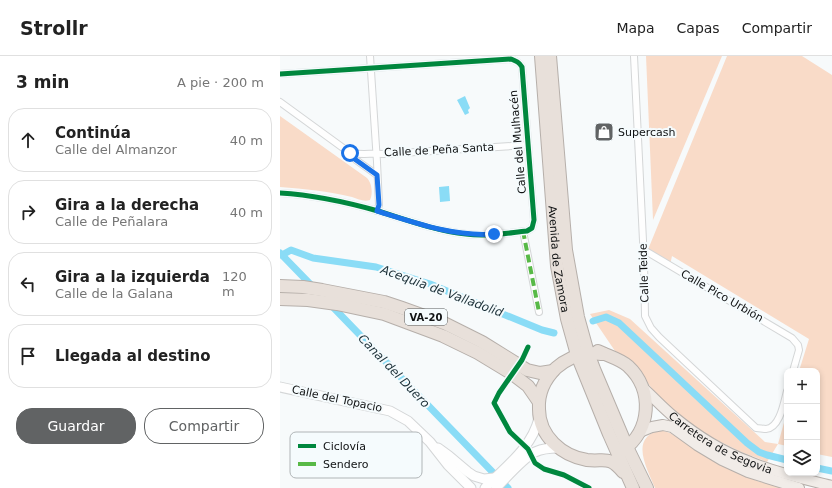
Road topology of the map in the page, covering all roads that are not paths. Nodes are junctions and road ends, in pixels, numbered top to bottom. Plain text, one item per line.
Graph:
1 (370, 56) edge
2 (541, 56) edge
3 (550, 56) edge
4 (634, 56) edge
5 (518, 60) edge
6 (370, 69) junction
7 (280, 74) edge
8 (280, 102) edge
9 (528, 145) junction
10 (350, 153) junction
11 (376, 154) junction
12 (377, 175) junction
13 (280, 193) edge
14 (377, 211) junction
15 (523, 231) junction
16 (644, 250) junction
17 (557, 266) junction
18 (280, 286) edge
19 (280, 299) edge
20 (366, 304) junction
21 (539, 312) dead end
22 (585, 340) junction
23 (583, 354) junction
24 (604, 354) junction
25 (558, 367) junction
26 (794, 368) edge
27 (280, 387) edge
28 (643, 388) junction
29 (539, 402) junction
30 (784, 402) edge
31 (539, 418) junction
32 (420, 432) edge
33 (422, 434) edge
34 (639, 434) junction
35 (430, 442) junction
36 (559, 448) junction
37 (623, 450) junction
38 (600, 459) junction
39 (505, 474) junction
40 (630, 483) edge
41 (496, 484) edge
42 (466, 485) edge
43 (832, 486) edge
44 (471, 488) edge
45 (484, 488) edge
46 (648, 488) edge
47 (651, 488) edge
48 (799, 488) edge

1 - 6 street
2 - 17 highway, Avenida de Zamora
3 - 22 highway, Avenida de Zamora
4 - 16 street, Calle Teide
5 - 6 street
5 - 9 street, Calle del Mulhacén
6 - 7 street
6 - 11 street
8 - 10 street
9 - 11 street, Calle de Peña Santa
9 - 15 street, Calle del Mulhacén
10 - 11 street, Calle de Peña Santa
10 - 12 street
11 - 12 street
12 - 14 street
13 - 14 street
14 - 15 street
15 - 21 street
16 - 26 street, Calle Pico Urbión
16 - 30 street, Calle Teide
17 - 23 highway, Avenida de Zamora
17 - 25 highway
18 - 20 highway, VA-20
19 - 20 highway, VA-20
20 - 25 highway, VA-20
20 - 29 highway, VA-20
22 - 23 highway, Avenida de Zamora
22 - 24 highway
23 - 24 highway
23 - 25 highway, VA-20
23 - 37 highway, Avenida de Zamora
24 - 28 highway
25 - 29 highway, VA-20
27 - 32 street, Calle del Topacio
28 - 34 highway
28 - 43 main road, Carretera de Segovia
29 - 31 highway, VA-20
31 - 36 highway, VA-20
31 - 39 street
33 - 35 street, Calle del Topacio
34 - 37 highway
34 - 47 highway
34 - 48 main road, Carretera de Segovia
35 - 41 street, Calle del Topacio
35 - 42 street, Calle del Topacio
36 - 38 highway, VA-20
36 - 39 street
37 - 38 highway, VA-20
37 - 40 highway
37 - 46 highway
38 - 40 highway
39 - 41 street
41 - 45 street
42 - 44 street, Calle del Topacio

